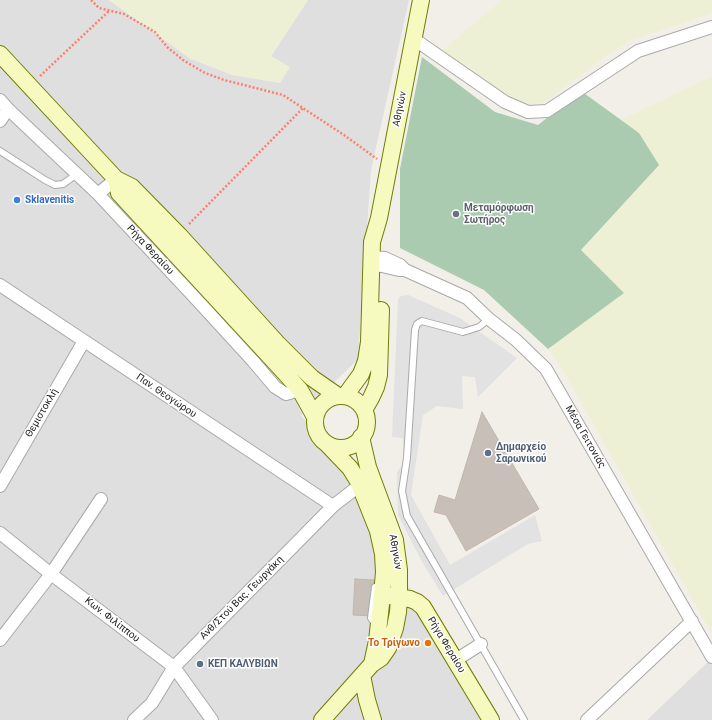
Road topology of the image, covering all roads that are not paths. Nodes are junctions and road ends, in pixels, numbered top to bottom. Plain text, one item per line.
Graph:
1 (422, 0) edge
2 (712, 27) edge
3 (414, 39) junction
4 (0, 54) edge
5 (4, 104) edge
6 (0, 121) edge
7 (0, 151) edge
8 (77, 174) junction
9 (116, 179) junction
10 (98, 194) junction
11 (377, 261) junction
12 (0, 285) edge
13 (489, 319) junction
14 (84, 341) junction
15 (300, 390) junction
16 (341, 396) junction
17 (364, 410) junction
18 (315, 417) junction
19 (361, 437) junction
20 (327, 444) junction
21 (360, 485) junction
22 (0, 486) edge
23 (101, 499) dead end
24 (333, 506) junction
25 (0, 533) edge
26 (51, 574) junction
27 (384, 575) junction
28 (382, 595) junction
29 (399, 597) junction
30 (692, 621) junction
31 (378, 629) junction
32 (0, 640) edge
33 (481, 644) junction
34 (712, 657) edge
35 (456, 660) junction
36 (174, 668) junction
37 (367, 670) junction
38 (134, 720) edge
39 (212, 720) edge
40 (322, 720) edge
41 (373, 720) edge
42 (491, 720) edge
43 (524, 720) edge
44 (587, 720) edge

1 - 3 main road, Αθηνών
2 - 3 street
3 - 11 main road, Αθηνών
4 - 9 main road, Ρήγα Φεραίου
5 - 6 street
5 - 8 street, Ρήγα Φεραίου
7 - 8 lane
8 - 10 street, Ρήγα Φεραίου
9 - 10 street
9 - 15 main road, Ρήγα Φεραίου
9 - 16 main road, Ρήγα Φεραίου
10 - 15 street, Ρήγα Φεραίου
11 - 13 street, Μέσα Γειτονιάς
11 - 16 main road, Αθηνών
11 - 17 main road, Αθηνών
12 - 14 street, Παν. Θεογώρου
13 - 30 street, Μέσα Γειτονιάς
13 - 33 lane
14 - 22 street, Θεμιστοκλή
14 - 24 street, Παν. Θεογώρου
15 - 18 main road, Ρήγα Φεραίου
16 - 17 main road
16 - 18 main road
17 - 19 main road
18 - 20 main road
19 - 20 main road
19 - 29 main road, Αθηνών
20 - 21 main road, Αθηνών
21 - 24 street, Ανθ/Στού Βας. Γεωργάκη
21 - 27 main road, Αθηνών
23 - 26 street
24 - 36 street, Ανθ/Στού Βας. Γεωργάκη
25 - 26 street, Κων. Φιλίππου
26 - 32 street
26 - 36 street, Κων. Φιλίππου
27 - 28 main road, Αθηνών
27 - 31 lane
28 - 29 main road, Ρήγα Φεραίου
28 - 31 main road, Αθηνών
29 - 35 main road, Ρήγα Φεραίου
29 - 37 main road, Αθηνών
30 - 34 street, Μέσα Γειτονιάς
30 - 44 street
31 - 37 main road, Αθηνών
33 - 35 street
33 - 43 lane
35 - 42 main road, Ρήγα Φεραίου
36 - 38 street, Ανθ/Στού Βας. Γεωργάκη
36 - 39 street, Κων. Φιλίππου
37 - 40 main road, Αθηνών
37 - 41 main road

